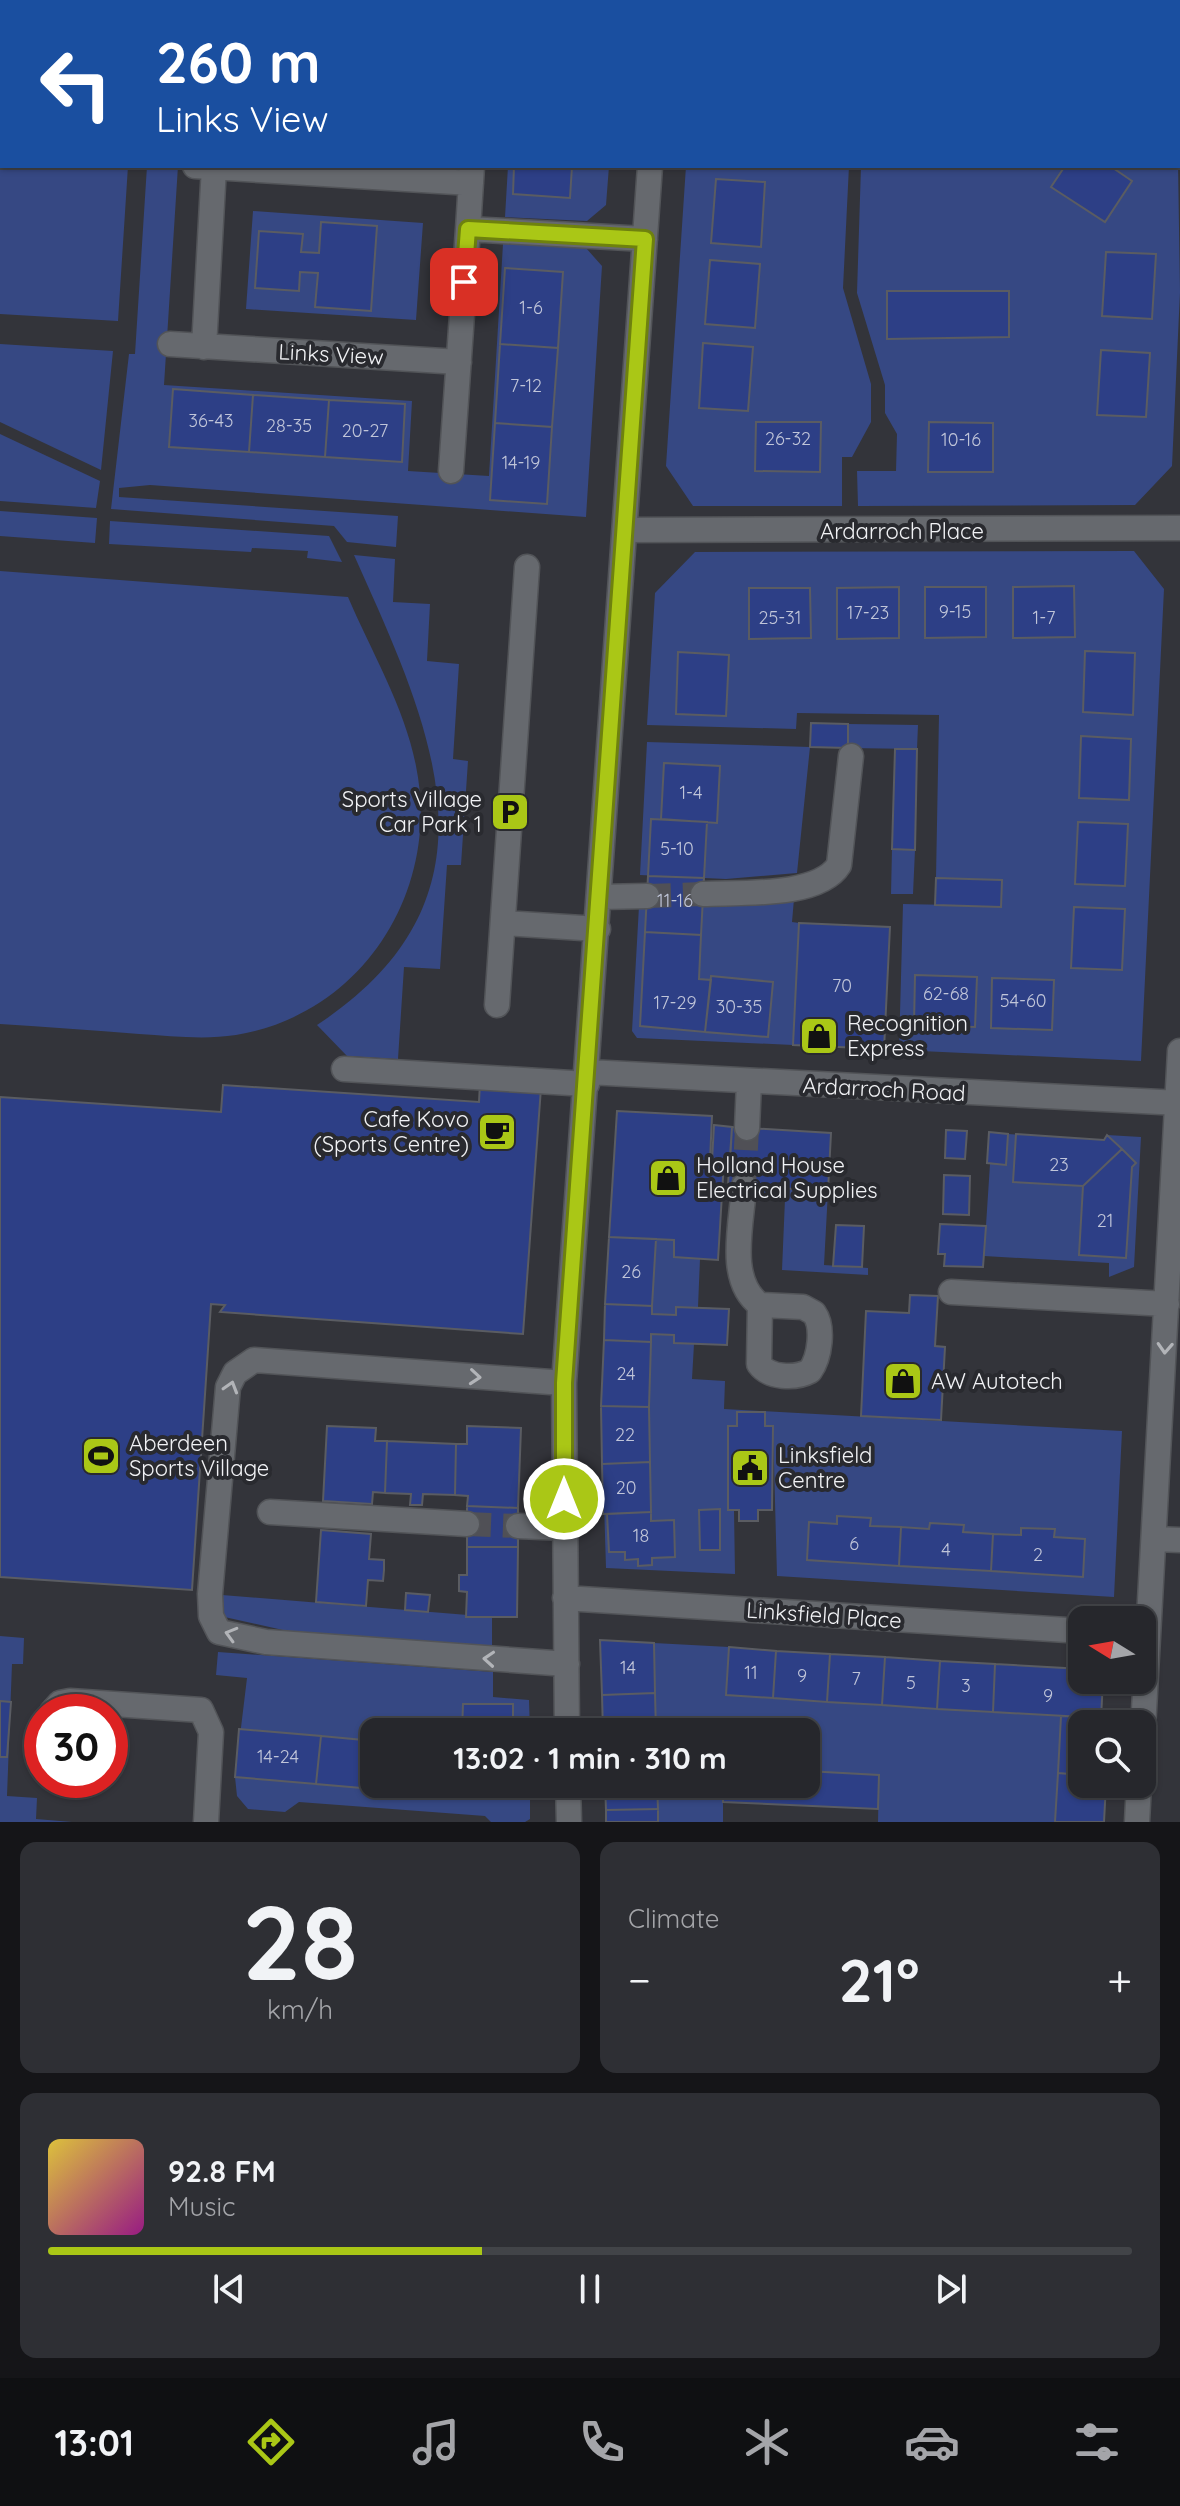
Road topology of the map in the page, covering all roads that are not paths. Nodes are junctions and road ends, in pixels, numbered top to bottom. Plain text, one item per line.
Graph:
1 (204, 168) edge
2 (242, 168) edge
3 (650, 168) edge
4 (471, 174) edge
5 (468, 229) junction
6 (645, 239) junction
7 (170, 344) dead end
8 (204, 347) junction
9 (459, 362) junction
10 (451, 471) dead end
11 (1180, 528) edge
12 (625, 530) junction
13 (527, 567) dead end
14 (851, 756) dead end
15 (703, 894) tunnel mouth
16 (647, 896) tunnel mouth
17 (600, 897) junction
18 (503, 923) junction
19 (598, 929) junction
20 (497, 1005) dead end
21 (1180, 1051) edge
22 (344, 1069) dead end
23 (587, 1078) junction
24 (749, 1082) junction
25 (1179, 1103) edge
26 (747, 1128) tunnel mouth
27 (744, 1186) tunnel mouth
28 (951, 1292) dead end
29 (1167, 1304) junction
30 (760, 1305) dead end
31 (564, 1383) junction
32 (270, 1512) dead end
33 (467, 1524) tunnel mouth
34 (518, 1526) tunnel mouth
35 (564, 1528) junction
36 (1155, 1539) junction
37 (1180, 1540) edge
38 (565, 1598) junction
39 (1149, 1606) edge
40 (1068, 1630) edge
41 (567, 1664) junction
42 (128, 1705) edge
43 (567, 1718) edge
44 (568, 1798) edge
45 (1138, 1798) edge
46 (206, 1822) edge
47 (569, 1822) edge
48 (1137, 1822) edge

1 - 8 street
2 - 4 street
3 - 6 street
4 - 5 street
5 - 6 street
5 - 9 street
6 - 12 street
7 - 8 street, Links View
8 - 9 street, Links View
9 - 10 street
11 - 12 street, Ardarroch Place
12 - 17 street
13 - 18 street
14 - 15 street
16 - 17 street
17 - 19 street
18 - 19 street
18 - 20 street
19 - 23 street
21 - 25 street
22 - 23 street, Ardarroch Road
23 - 24 street, Ardarroch Road
23 - 31 street
24 - 25 street, Ardarroch Road
24 - 26 street
25 - 29 street
27 - 30 street
28 - 29 street
29 -> 36 street
31 - 35 street
41 -> 31 street
32 - 33 street
34 - 35 street
35 - 38 street
36 - 37 street
36 - 39 street
38 - 40 street, Linksfield Place
38 - 41 street
41 - 43 street
42 - 46 street
44 - 47 street
45 - 48 street

